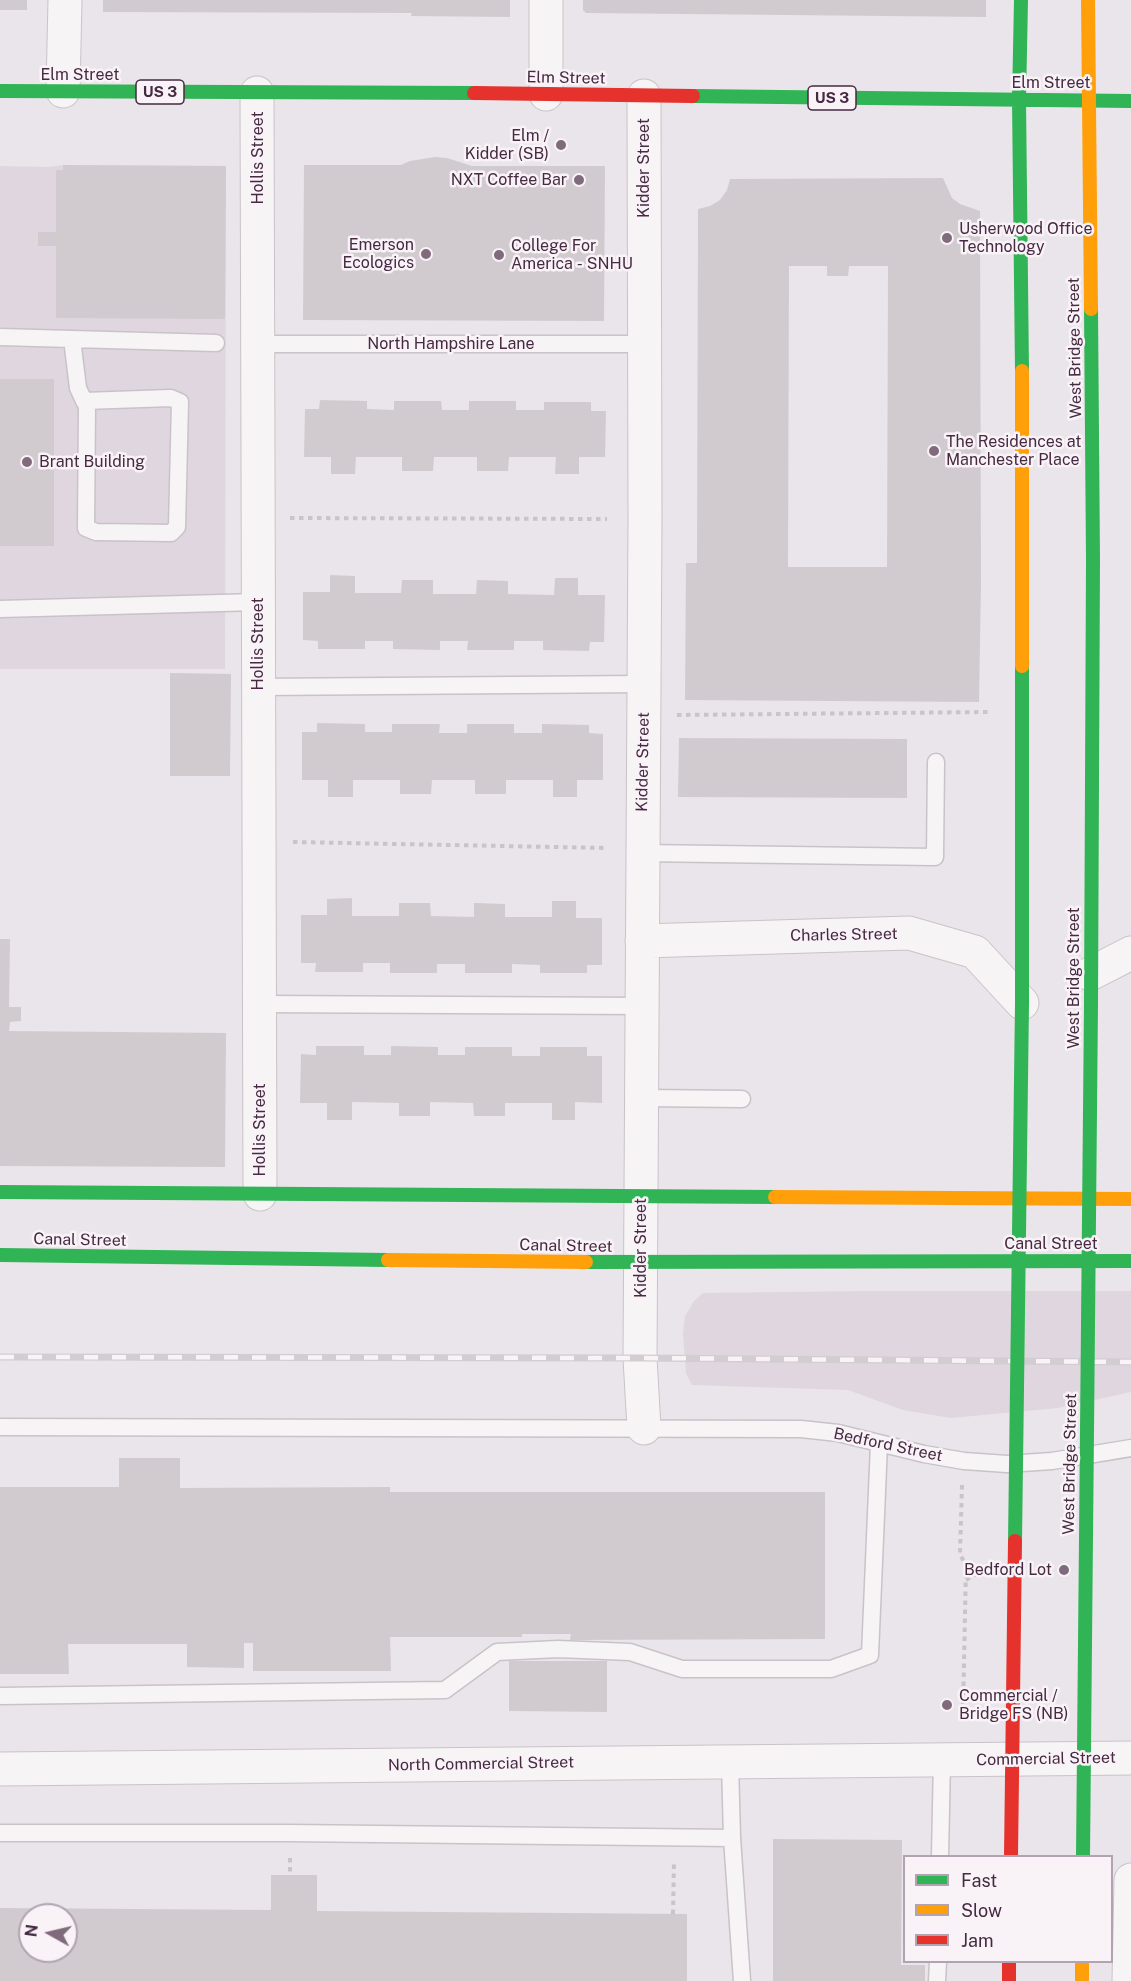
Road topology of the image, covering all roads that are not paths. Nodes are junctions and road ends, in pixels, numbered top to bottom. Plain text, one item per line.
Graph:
1 (65, 0) edge
2 (546, 0) edge
3 (1021, 0) edge
4 (1088, 0) edge
5 (0, 91) edge
6 (63, 91) junction
7 (257, 93) junction
8 (546, 94) junction
9 (644, 96) junction
10 (1089, 99) junction
11 (1019, 100) junction
12 (1131, 101) edge
13 (0, 337) edge
14 (72, 339) junction
15 (216, 343) dead end
16 (259, 344) junction
17 (644, 344) junction
18 (84, 401) junction
19 (258, 602) junction
20 (0, 609) edge
21 (644, 684) junction
22 (258, 687) junction
23 (936, 762) dead end
24 (642, 853) junction
25 (642, 941) junction
26 (1131, 953) edge
27 (1090, 989) junction
28 (1022, 1003) junction
29 (260, 1004) junction
30 (642, 1006) junction
31 (642, 1098) junction
32 (742, 1099) dead end
33 (0, 1192) edge
34 (260, 1194) junction
35 (641, 1195) junction
36 (1131, 1199) edge
37 (0, 1255) edge
38 (1131, 1261) edge
39 (642, 1263) junction
40 (0, 1426) edge
41 (644, 1428) junction
42 (879, 1444) junction
43 (1131, 1448) edge
44 (0, 1696) edge
45 (1131, 1758) edge
46 (951, 1760) junction
47 (730, 1762) junction
48 (0, 1769) edge
49 (0, 1833) edge
50 (732, 1838) junction
51 (940, 1855) edge
52 (1011, 1855) edge
53 (1083, 1855) edge
54 (1131, 1880) edge
55 (938, 1963) edge
56 (1009, 1963) edge
57 (1082, 1963) edge
58 (742, 1981) edge
59 (938, 1981) edge
60 (1009, 1981) edge
61 (1082, 1981) edge
62 (1129, 1981) edge

1 - 6 street
2 - 8 street
3 - 11 main road
4 - 10 main road, West Bridge Street
5 - 6 main road, Elm Street / US 3
6 - 7 main road, Elm Street / US 3
7 - 8 main road, Elm Street / US 3
7 - 16 street, Hollis Street
8 - 9 main road, Elm Street / US 3
9 - 11 main road, Elm Street / US 3
9 - 17 street, Kidder Street
10 - 11 main road, Elm Street / US 3
10 - 12 main road, Elm Street / US 3
10 - 27 main road, West Bridge Street
11 - 28 main road
13 - 14 lane
14 - 15 lane
14 - 18 lane
16 - 17 lane, North Hampshire Lane
16 - 19 street, Hollis Street
17 - 21 street, Kidder Street
18 - 18 lane
19 - 20 lane
19 - 22 street, Hollis Street
21 - 22 lane
21 - 24 street, Kidder Street
22 - 29 street, Hollis Street
23 - 24 lane
24 - 25 street, Kidder Street
25 - 28 street, Charles Street
25 - 30 street, Kidder Street
26 - 27 street
27 - 53 main road, West Bridge Street, bridge
28 - 52 main road, bridge
29 - 30 lane
29 - 34 street, Hollis Street
30 - 31 street, Kidder Street
31 - 32 lane
31 - 35 street, Kidder Street
33 - 34 main road
34 - 35 main road
35 - 36 main road
35 - 39 street, Kidder Street
37 - 39 main road, Canal Street
38 - 39 main road, Canal Street
39 - 41 street, Kidder Street
40 - 41 lane, Bedford Street
41 - 42 lane, Bedford Street
42 - 43 lane, Bedford Street
42 - 44 lane
45 - 46 street, Commercial Street
46 - 47 street, North Commercial Street
46 - 51 lane
47 - 48 street, North Commercial Street
47 - 50 lane
49 - 50 lane
50 - 58 lane
54 - 62 street
55 - 59 lane
56 - 60 main road
57 - 61 main road

